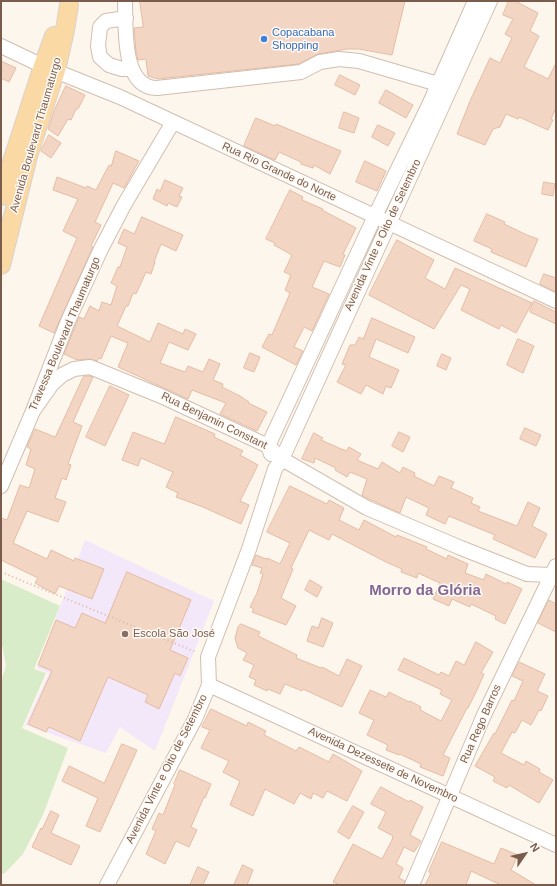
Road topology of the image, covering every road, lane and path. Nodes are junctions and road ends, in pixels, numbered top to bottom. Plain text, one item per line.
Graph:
1 (125, 1) edge
2 (475, 1) edge
3 (490, 1) edge
4 (69, 3) edge
5 (126, 18) junction
6 (1, 46) edge
7 (49, 68) junction
8 (131, 69) junction
9 (438, 84) junction
10 (435, 108) junction
11 (173, 122) junction
12 (1, 196) edge
13 (375, 216) junction
14 (389, 222) junction
15 (1, 265) edge
16 (556, 301) edge
17 (33, 411) junction
18 (268, 446) junction
19 (279, 464) junction
20 (1, 486) edge
21 (1, 572) edge
22 (554, 573) edge
23 (208, 657) junction
24 (209, 685) junction
25 (449, 796) junction
26 (556, 845) edge
27 (107, 885) edge
28 (412, 885) edge

1 - 5 street
2 - 9 street, Avenida Vinte e Oito de Setembro
3 - 10 street, Avenida Vinte e Oito de Setembro
4 - 7 main road, Avenida Boulevard Thaumaturgo
5 - 8 street
5 - 8 street
6 - 7 street, Rua Rio Grande do Norte
7 - 11 street, Rua Rio Grande do Norte
7 - 12 main road, Avenida Boulevard Thaumaturgo
7 - 15 main road, Avenida Boulevard Thaumaturgo
8 - 9 street
9 - 10 street, Avenida Vinte e Oito de Setembro
10 - 13 street, Avenida Vinte e Oito de Setembro
10 - 14 street, Avenida Vinte e Oito de Setembro
11 - 13 street, Rua Rio Grande do Norte
11 - 17 street, Travessa Boulevard Thaumaturgo
13 - 14 street, Rua Rio Grande do Norte
13 - 18 street, Avenida Vinte e Oito de Setembro
14 - 16 street, Rua Rio Grande do Norte
14 - 19 street, Avenida Vinte e Oito de Setembro
17 - 18 street, Rua Benjamin Constant
17 - 20 street, Travessa Boulevard Thaumaturgo
18 - 19 street, Rua Benjamin Constant
19 - 22 street, Rua Benjamin Constant
19 - 23 street, Avenida Vinte e Oito de Setembro
21 - 23 path
22 - 25 street, Rua Rego Barros
23 - 24 street, Avenida Vinte e Oito de Setembro
24 - 25 street, Avenida Dezessete de Novembro
24 - 27 street, Avenida Vinte e Oito de Setembro
25 - 26 street, Avenida Dezessete de Novembro
25 - 28 street, Rua Rego Barros

